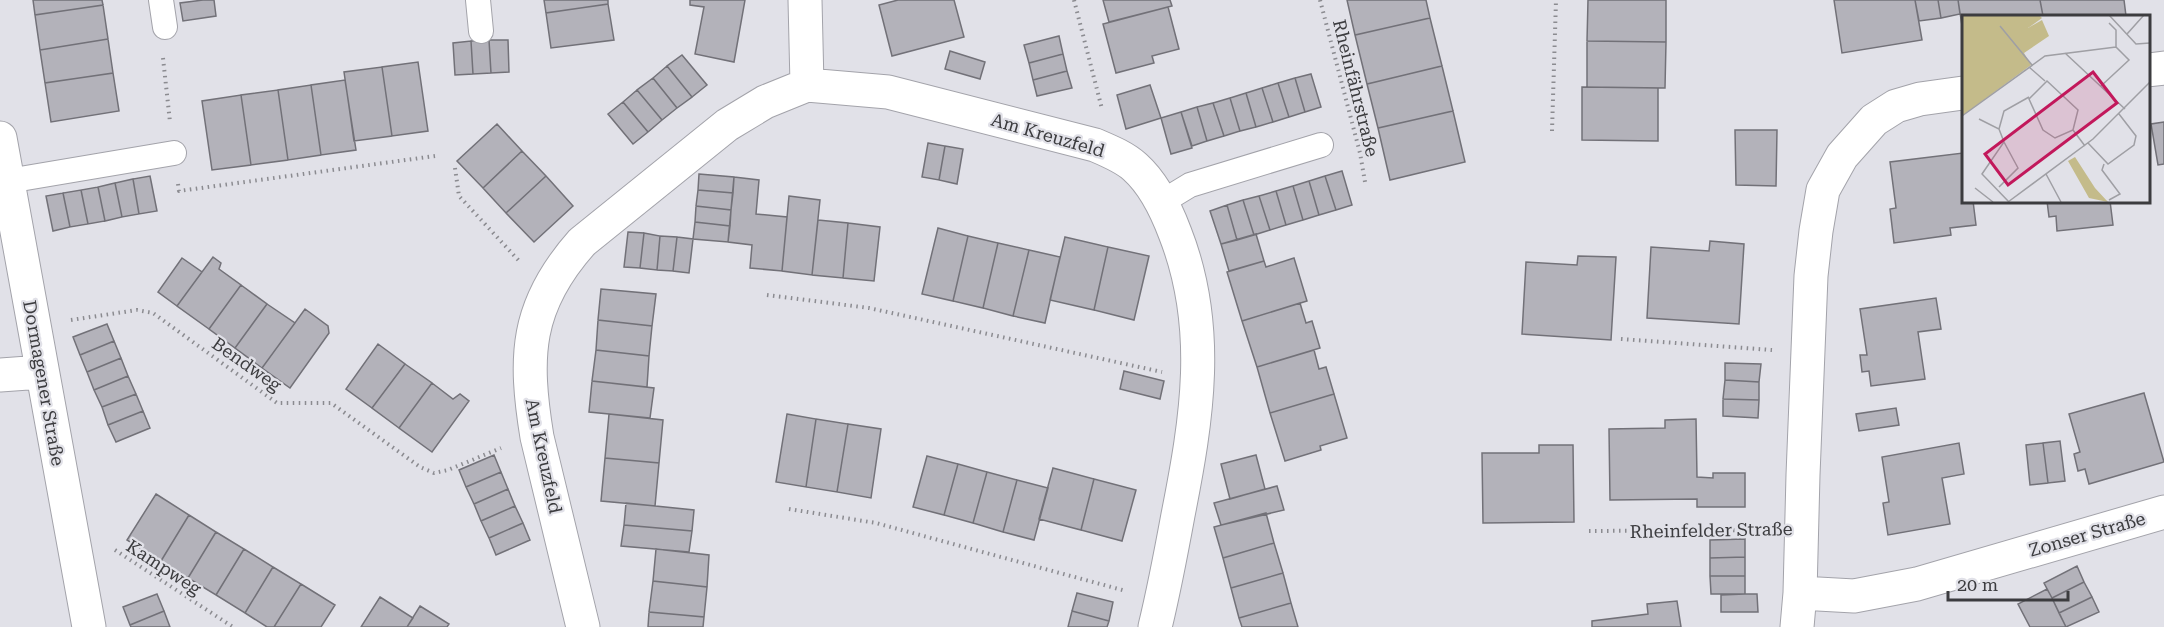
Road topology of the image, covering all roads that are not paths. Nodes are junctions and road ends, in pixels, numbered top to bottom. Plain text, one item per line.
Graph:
1 (161, 0) edge
2 (478, 0) edge
3 (805, 0) edge
4 (165, 27) road end
5 (481, 31) dead end
6 (2164, 68) edge
7 (2149, 70) edge
8 (807, 85) junction
9 (1962, 93) edge
10 (0, 138) edge
11 (1321, 145) dead end
12 (174, 153) road end
13 (8, 181) junction
14 (1162, 202) junction
15 (42, 372) junction
16 (0, 375) edge
17 (2164, 512) edge
18 (1800, 593) junction
19 (1158, 614) edge
20 (89, 627) edge
21 (584, 627) edge
22 (1797, 627) edge

1 - 4 lane
2 - 5 lane
3 - 8 street
6 - 7 street
8 - 14 street, Am Kreuzfeld
8 - 21 street, Am Kreuzfeld
9 - 18 street, Rheinfelder Straße
10 - 13 street, Dormagener Straße
11 - 14 lane
12 - 13 lane
13 - 15 street, Dormagener Straße
14 - 19 street, Am Kreuzfeld
15 - 16 street
15 - 20 street, Dormagener Straße
17 - 18 street, Zonser Straße
18 - 22 street

